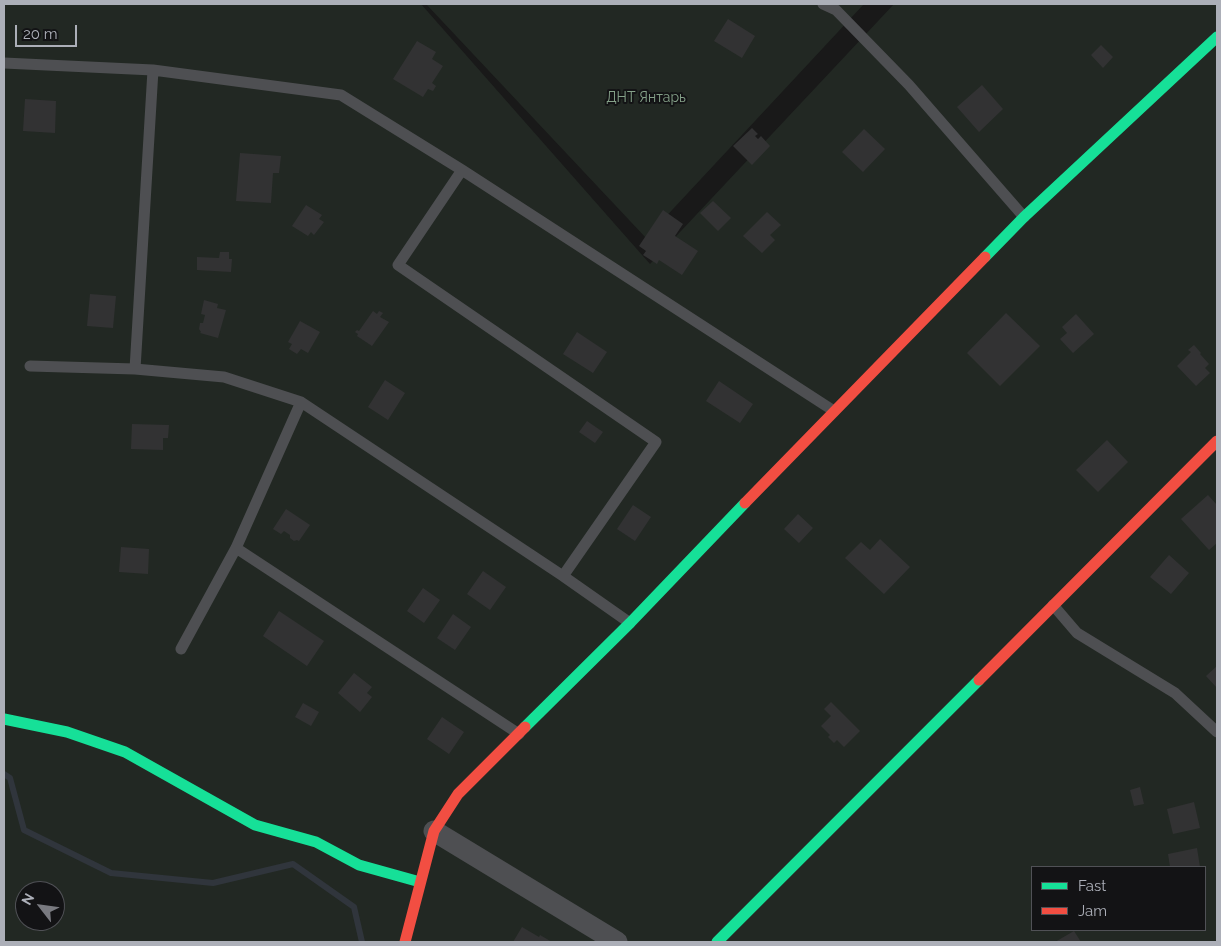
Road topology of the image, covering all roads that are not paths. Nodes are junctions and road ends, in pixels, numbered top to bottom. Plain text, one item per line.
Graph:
1 (823, 4) edge
2 (1217, 37) edge
3 (4, 62) edge
4 (153, 70) junction
5 (462, 170) junction
6 (1024, 217) junction
7 (30, 366) dead end
8 (135, 369) junction
9 (301, 402) junction
10 (834, 411) junction
11 (1217, 441) edge
12 (236, 548) junction
13 (562, 576) junction
14 (1053, 606) junction
15 (630, 623) junction
16 (181, 649) dead end
17 (4, 719) edge
18 (1217, 732) edge
19 (519, 734) junction
20 (434, 831) junction
21 (420, 882) junction
22 (405, 942) edge
23 (617, 942) edge
24 (717, 942) edge

1 - 6 lane
2 - 6 street
3 - 4 lane
4 - 5 lane
4 - 8 lane
5 - 10 lane
5 - 13 lane
6 - 10 street
7 - 8 lane
8 - 9 lane
9 - 12 lane
9 - 13 lane
10 - 15 street
11 - 14 street
12 - 16 lane
12 - 19 lane
13 - 15 lane
14 - 18 lane
14 - 24 street
15 - 19 street
17 - 21 street
19 - 20 street
20 - 21 street
20 - 23 street
21 - 22 street

